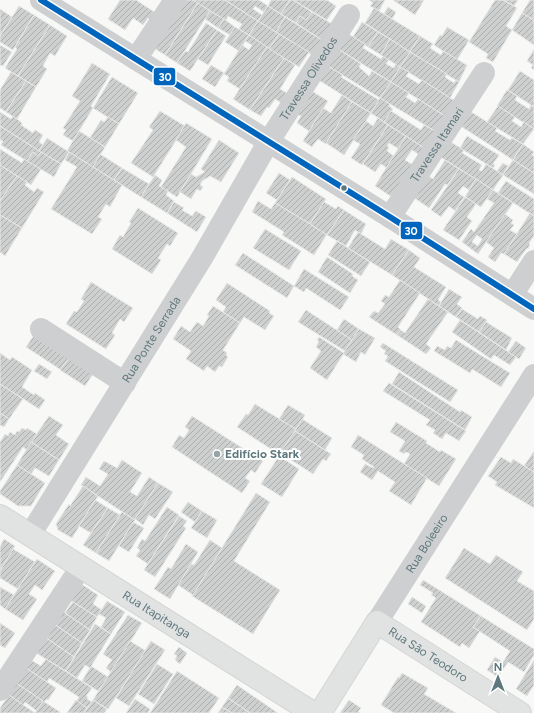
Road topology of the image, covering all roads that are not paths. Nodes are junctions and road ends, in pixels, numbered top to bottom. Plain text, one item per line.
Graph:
1 (41, 0) edge
2 (175, 0) edge
3 (349, 15) dead end
4 (136, 59) junction
5 (484, 73) dead end
6 (269, 142) junction
7 (390, 217) junction
8 (534, 261) edge
9 (512, 295) junction
10 (534, 309) edge
11 (41, 329) dead end
12 (534, 375) edge
13 (124, 383) junction
14 (0, 516) edge
15 (30, 535) junction
16 (81, 567) junction
17 (377, 622) junction
18 (0, 690) edge
19 (313, 713) edge
20 (320, 713) edge
21 (520, 713) edge

1 - 4 street
2 - 4 street
3 - 6 street, Travessa Olivedos
4 - 6 street
5 - 7 street, Travessa Itamari
6 - 7 street
6 - 13 street, Rua Ponte Serrada
7 - 9 street
8 - 9 street
9 - 10 street
11 - 13 street
12 - 17 street, Rua Boleeiro
13 - 15 street, Rua Ponte Serrada
14 - 15 main road, Rua Itapitanga
15 - 16 main road, Rua Itapitanga
16 - 18 street
16 - 19 main road, Rua Itapitanga
17 - 20 main road, Rua Boleeiro
17 - 21 main road, Rua São Teodoro

